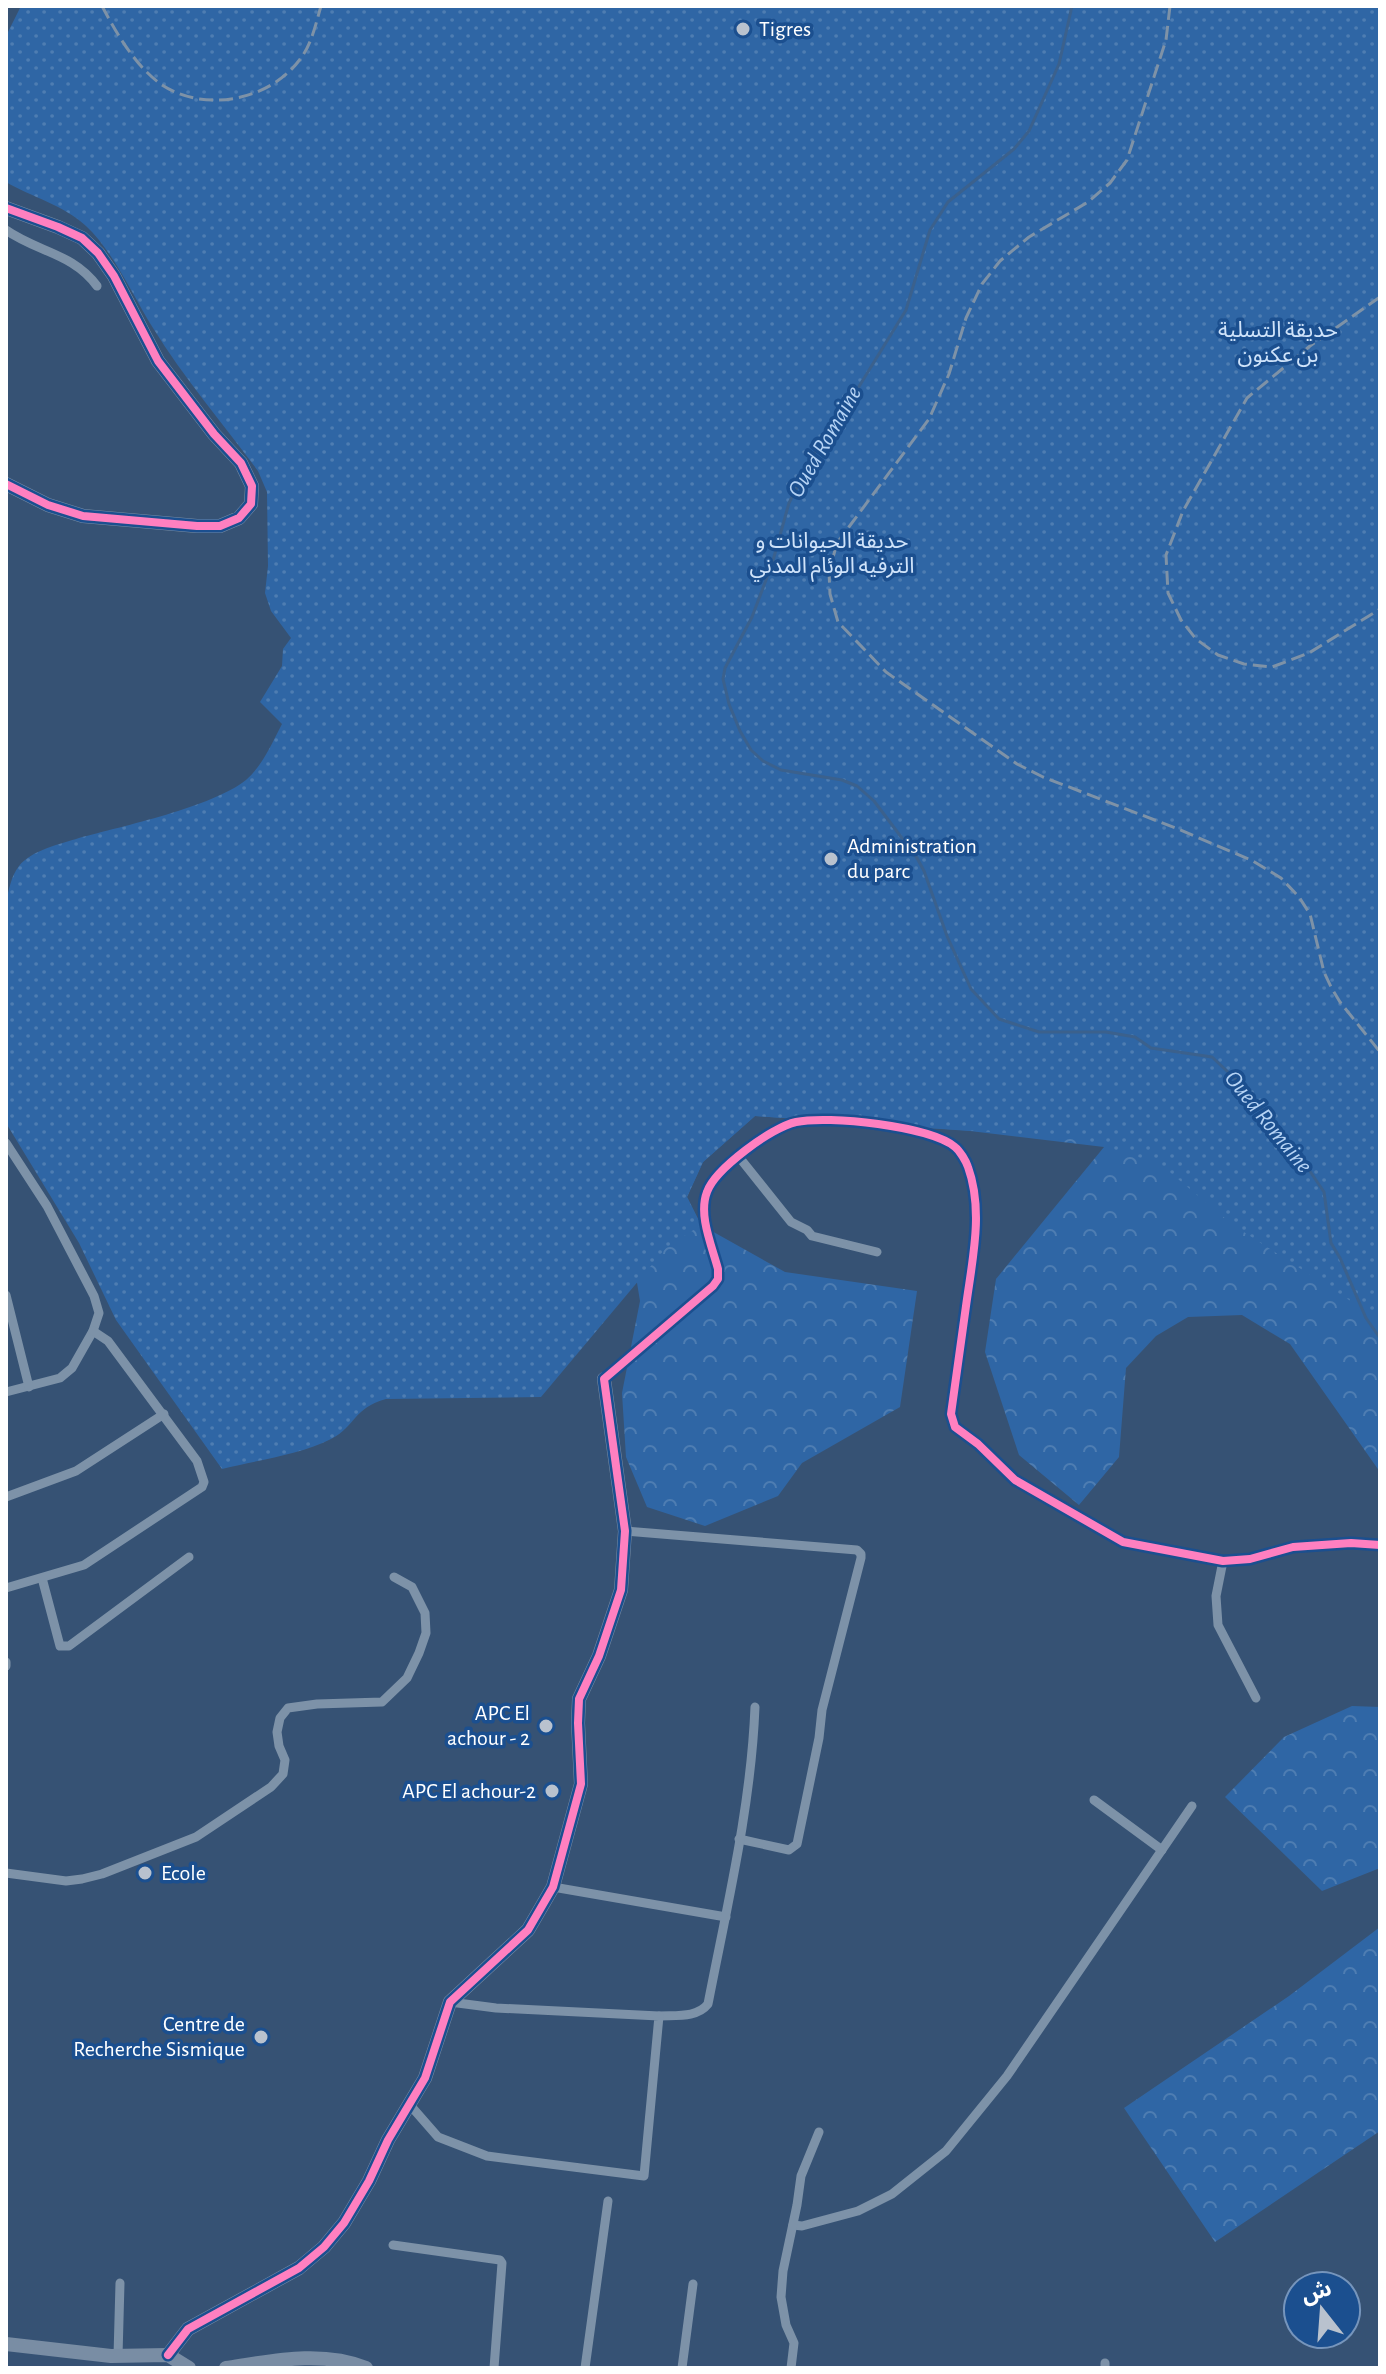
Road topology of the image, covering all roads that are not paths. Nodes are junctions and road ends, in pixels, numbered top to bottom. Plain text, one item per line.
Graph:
1 (6, 208) edge
2 (6, 230) edge
3 (97, 286) dead end
4 (6, 484) edge
5 (6, 1143) edge
6 (739, 1157) junction
7 (877, 1252) dead end
8 (6, 1295) edge
9 (93, 1331) junction
10 (604, 1379) joint
11 (29, 1387) junction
12 (6, 1392) edge
13 (164, 1414) junction
14 (6, 1497) edge
15 (625, 1531) junction
16 (1380, 1545) edge
17 (189, 1557) dead end
18 (1223, 1561) junction
19 (394, 1577) dead end
20 (42, 1578) junction
21 (6, 1588) edge
22 (1256, 1698) dead end
23 (755, 1707) dead end
24 (1094, 1800) dead end
25 (1192, 1806) dead end
26 (739, 1839) junction
27 (1162, 1850) junction
28 (6, 1873) edge
29 (553, 1887) junction
30 (726, 1917) junction
31 (450, 2002) junction
32 (659, 2016) junction
33 (410, 2105) junction
34 (819, 2132) dead end
35 (608, 2201) dead end
36 (793, 2225) junction
37 (393, 2245) dead end
38 (120, 2283) dead end
39 (693, 2284) dead end
40 (6, 2344) edge
41 (168, 2355) junction
42 (118, 2356) junction
43 (363, 2367) edge
44 (189, 2368) edge
45 (226, 2368) edge
46 (494, 2368) edge
47 (585, 2368) edge
48 (682, 2368) edge
49 (791, 2368) edge

1 - 4 street
2 - 3 street
5 - 9 street
6 - 7 street
6 - 10 street
6 - 18 street
8 - 11 street
9 - 11 street
9 - 13 street
10 - 15 street
11 - 12 street
13 - 14 street
13 - 20 street
15 - 26 street
15 - 29 street
16 - 18 street
17 - 20 street
18 - 22 street
19 - 28 street
20 - 21 street
23 - 26 street
24 - 27 street
25 - 27 street
26 - 30 street
27 - 36 street
29 - 30 street
29 - 31 street
30 - 32 street
31 - 32 street
31 - 33 street
32 - 33 street
33 - 41 street
34 - 36 street
35 - 47 street
36 - 49 street
37 - 46 street
38 - 42 street
39 - 48 street
40 - 42 street
41 - 42 street
41 - 44 street
43 - 45 street

